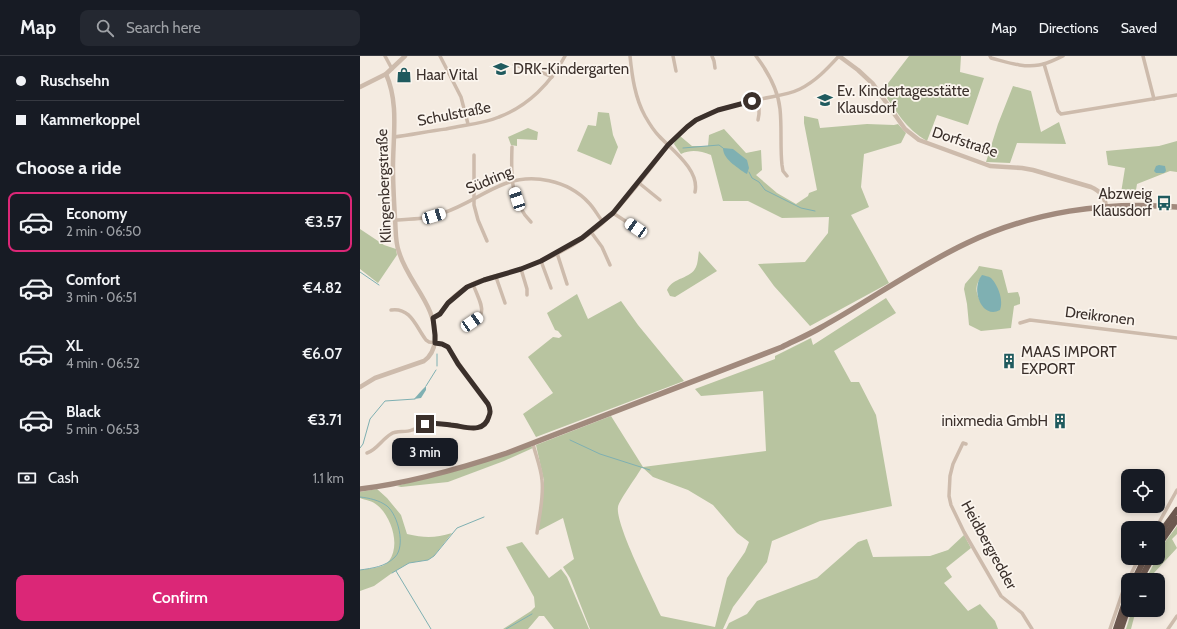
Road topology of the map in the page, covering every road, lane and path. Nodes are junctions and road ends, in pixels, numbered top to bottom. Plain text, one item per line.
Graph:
1 (385, 56) edge
2 (405, 56) edge
3 (440, 56) edge
4 (565, 56) edge
5 (630, 56) edge
6 (673, 56) edge
7 (712, 56) edge
8 (756, 56) edge
9 (839, 56) edge
10 (990, 56) edge
11 (1063, 56) edge
12 (1143, 56) edge
13 (1044, 64) junction
14 (514, 65) dead end
15 (715, 68) dead end
16 (392, 70) junction
17 (676, 71) dead end
18 (386, 74) junction
19 (552, 77) junction
20 (360, 87) edge
21 (1177, 95) edge
22 (777, 96) junction
23 (1154, 99) junction
24 (759, 100) junction
25 (758, 120) dead end
26 (468, 124) junction
27 (394, 137) junction
28 (668, 145) junction
29 (512, 147) dead end
30 (474, 155) dead end
31 (787, 176) dead end
32 (511, 182) junction
33 (639, 183) junction
34 (695, 192) dead end
35 (474, 199) junction
36 (660, 200) dead end
37 (1106, 207) junction
38 (1177, 207) edge
39 (613, 213) junction
40 (395, 220) junction
41 (531, 222) dead end
42 (603, 222) junction
43 (636, 228) dead end
44 (591, 232) junction
45 (487, 241) dead end
46 (557, 253) junction
47 (541, 261) junction
48 (610, 265) dead end
49 (521, 269) junction
50 (496, 276) junction
51 (473, 284) junction
52 (567, 284) dead end
53 (550, 288) dead end
54 (527, 295) dead end
55 (505, 303) dead end
56 (391, 310) dead end
57 (433, 318) junction
58 (1020, 323) dead end
59 (462, 325) dead end
60 (1177, 338) edge
61 (435, 343) junction
62 (360, 387) edge
63 (533, 444) junction
64 (966, 444) dead end
65 (367, 452) dead end
66 (360, 489) edge
67 (1177, 490) edge
68 (1177, 510) edge
69 (1177, 519) edge
70 (1164, 521) edge
71 (1165, 525) edge
72 (537, 533) dead end
73 (1165, 536) edge
74 (1136, 565) edge
75 (1121, 614) edge
76 (1177, 616) edge
77 (1125, 617) edge
78 (1032, 629) edge
79 (1110, 629) edge
80 (1116, 629) edge
81 (1121, 629) edge
82 (1168, 629) edge

1 - 16 street
2 - 16 street
3 - 26 street
4 - 19 street, Schulstraße
5 - 28 street
6 - 17 street
7 - 15 street
8 - 22 street
9 - 22 street
9 - 37 street, Dorfstraße
10 - 13 street
11 - 13 street
12 - 23 street
13 - 23 street
14 - 19 street
16 - 18 street
18 - 20 street
18 - 27 street, Klingenbergstraße
19 - 26 street, Schulstraße
21 - 23 street
22 - 24 street
22 - 31 street
24 - 25 street
24 - 28 street
26 - 27 street, Schulstraße
27 - 40 street, Klingenbergstraße
28 - 33 street
28 - 34 street
29 - 32 street
30 - 35 street
32 - 35 street, Südring
32 - 41 street
32 - 42 street, Südring
33 - 36 street
33 - 39 street
35 - 40 street, Südring
35 - 45 street
37 - 38 main road
37 - 63 main road
39 - 42 street
39 - 43 street
40 - 57 street, Klingenbergstraße
42 - 44 street
44 - 46 street
44 - 48 street
46 - 47 street
46 - 52 street
47 - 49 street
47 - 53 street
49 - 50 street
49 - 54 street
50 - 51 street
50 - 55 street
51 - 57 street
51 - 59 street
56 - 61 street
57 - 61 street, Klingenbergstraße
58 - 60 street, Dreikronen
61 - 62 street
61 - 65 street
63 - 66 main road
63 - 72 street
64 - 78 street, Heidbergredder
67 - 70 street
68 - 71 highway
69 - 73 highway
74 - 79 street
75 - 80 highway
76 - 82 street
77 - 81 highway

